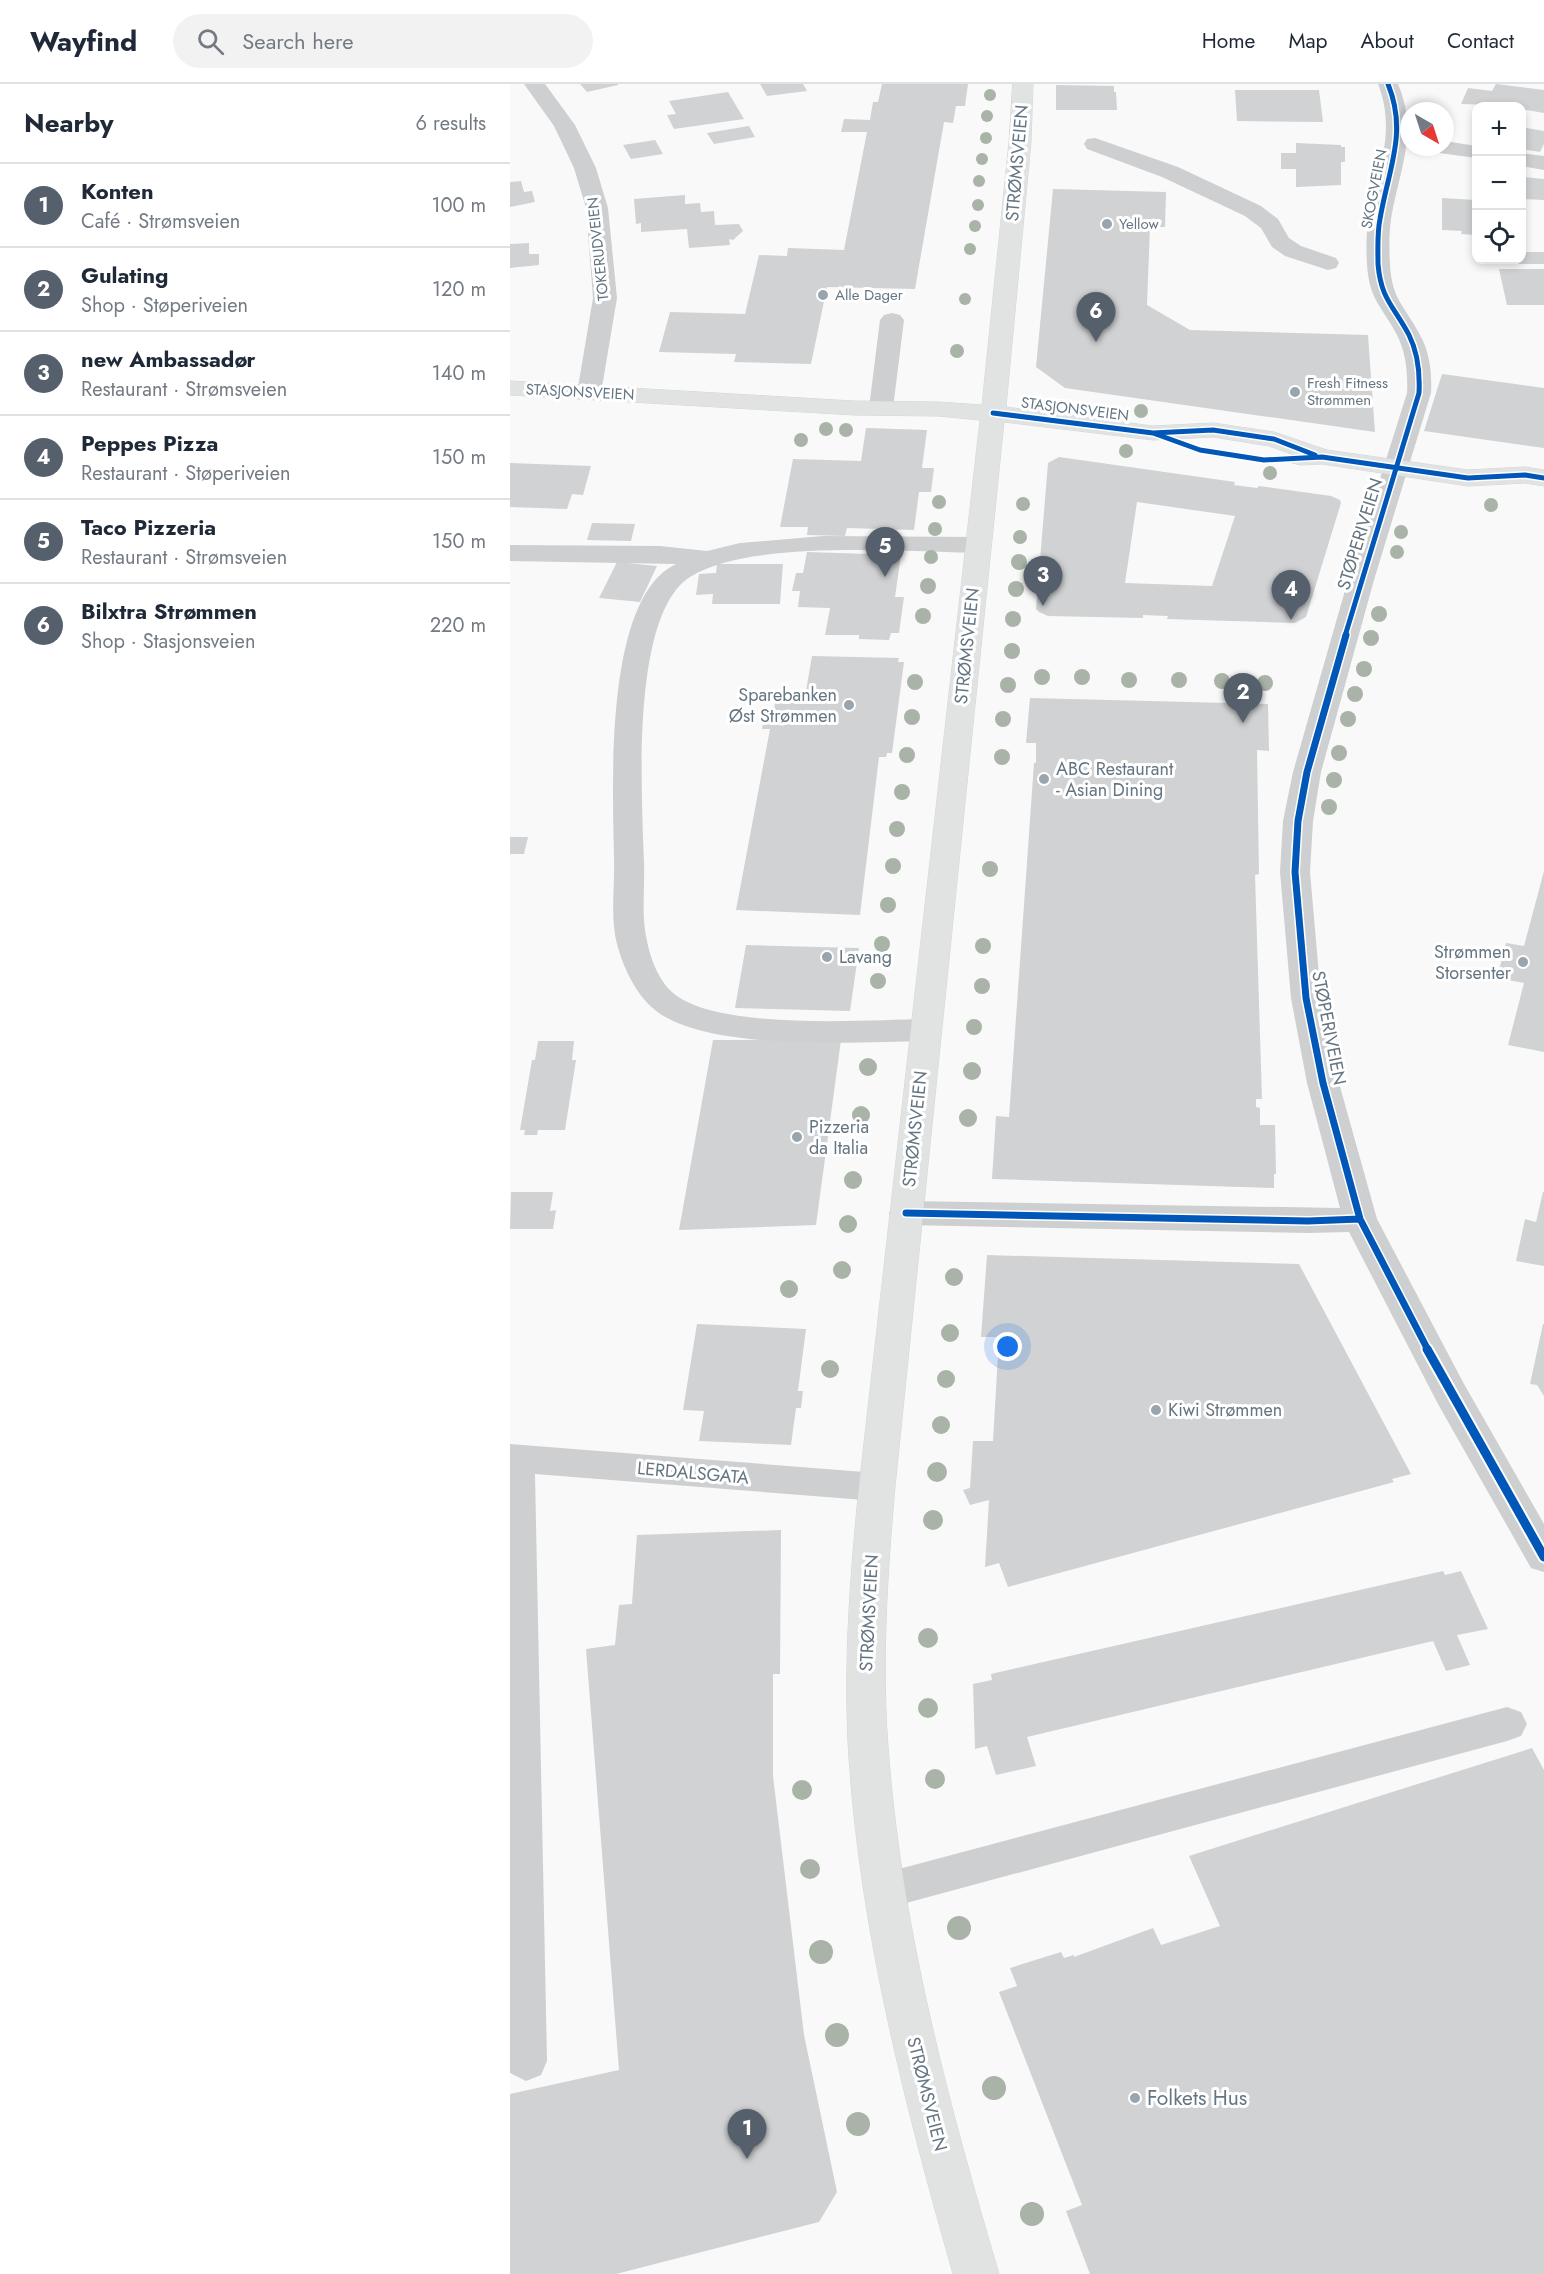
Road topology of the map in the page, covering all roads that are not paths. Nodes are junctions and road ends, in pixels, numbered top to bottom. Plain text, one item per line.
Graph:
1 (534, 84) edge
2 (1023, 84) edge
3 (1388, 84) edge
4 (1400, 126) edge
5 (1095, 144) dead end
6 (1400, 149) edge
7 (1454, 149) edge
8 (1472, 151) edge
9 (1526, 160) edge
10 (1544, 163) edge
11 (1328, 263) dead end
12 (892, 320) dead end
13 (510, 388) edge
14 (590, 393) junction
15 (881, 408) junction
16 (993, 413) junction
17 (1396, 468) junction
18 (1468, 478) junction
19 (1544, 478) edge
20 (1544, 500) edge
21 (978, 544) junction
22 (510, 553) edge
23 (706, 559) junction
24 (926, 1030) junction
25 (906, 1213) junction
26 (1360, 1219) junction
27 (513, 1458) edge
28 (877, 1487) junction
29 (1544, 1557) edge
30 (1507, 1724) dead end
31 (884, 1891) junction
32 (526, 2061) dead end
33 (976, 2274) edge

1 - 14 street, TOKERUDVEIEN
2 - 16 main road, STRØMSVEIEN
3 - 4 street, SKOGVEIEN
5 - 11 street
6 - 17 street, SKOGVEIEN
7 - 8 street
9 - 10 street
12 - 15 street
13 - 14 main road, STASJONSVEIEN
14 - 15 main road, STASJONSVEIEN
15 - 16 main road, STASJONSVEIEN
16 - 17 main road, STASJONSVEIEN
16 - 21 main road, STRØMSVEIEN
17 - 18 main road, STASJONSVEIEN
17 - 26 street, STØPERIVEIEN
18 - 19 main road, STASJONSVEIEN
18 - 20 main road, STASJONSVEIEN
21 - 23 street
21 - 24 main road, STRØMSVEIEN
22 - 23 street
23 - 24 street
24 - 25 main road, STRØMSVEIEN
25 - 26 street
25 - 28 main road, STRØMSVEIEN
26 - 29 street, STØPERIVEIEN
27 - 28 street, LERDALSGATA
27 - 32 street
28 - 31 main road, STRØMSVEIEN
30 - 31 street
31 - 33 main road, STRØMSVEIEN

